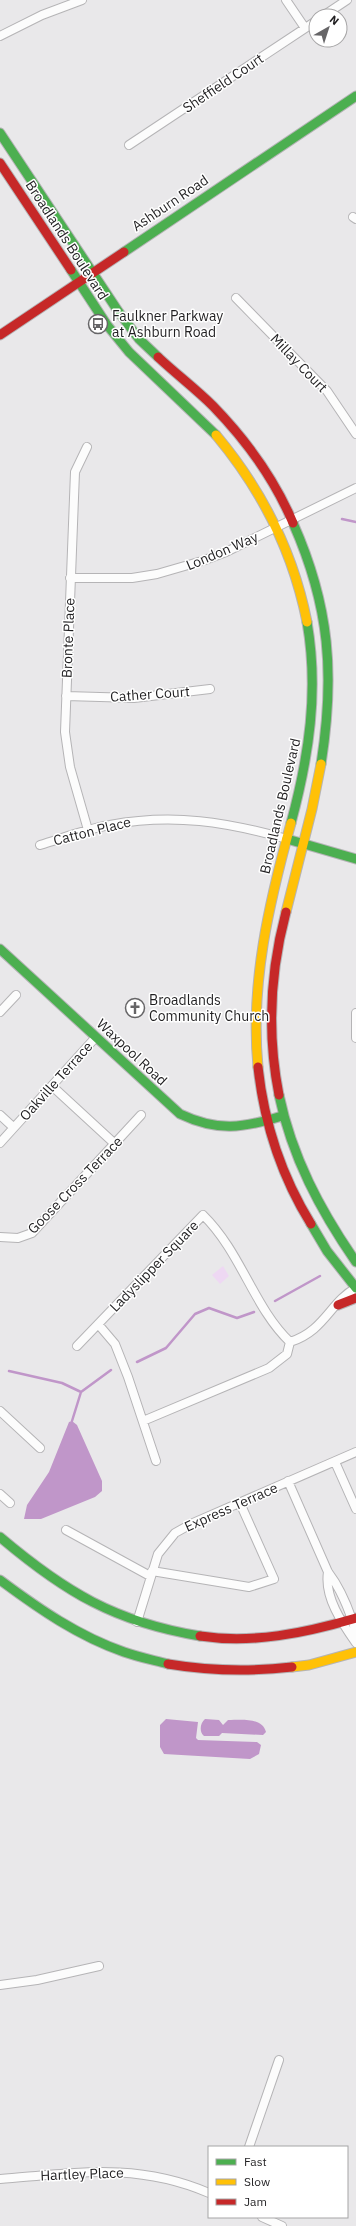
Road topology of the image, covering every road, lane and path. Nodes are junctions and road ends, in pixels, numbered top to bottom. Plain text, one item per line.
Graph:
1 (82, 0) edge
2 (286, 0) edge
3 (347, 0) edge
4 (335, 8) edge
5 (308, 26) edge
6 (305, 28) junction
7 (0, 36) edge
8 (356, 96) edge
9 (0, 133) edge
10 (129, 145) dead end
11 (0, 163) edge
12 (92, 272) junction
13 (79, 282) junction
14 (236, 298) dead end
15 (0, 335) edge
16 (356, 434) edge
17 (87, 447) dead end
18 (356, 488) edge
19 (292, 518) junction
20 (277, 526) junction
21 (70, 578) junction
22 (210, 689) dead end
23 (66, 696) junction
24 (88, 830) junction
25 (287, 839) junction
26 (304, 844) junction
27 (40, 845) dead end
28 (356, 859) edge
29 (0, 949) edge
30 (16, 995) dead end
31 (0, 1012) edge
32 (356, 1013) edge
33 (96, 1037) junction
34 (356, 1038) edge
35 (52, 1086) junction
36 (0, 1115) edge
37 (141, 1115) dead end
38 (282, 1116) junction
39 (266, 1121) junction
40 (13, 1127) junction
41 (0, 1143) edge
42 (115, 1144) junction
43 (0, 1237) edge
44 (356, 1262) edge
45 (356, 1288) edge
46 (356, 1298) edge
47 (338, 1305) junction
48 (98, 1324) junction
49 (290, 1342) junction
50 (77, 1346) dead end
51 (0, 1411) edge
52 (143, 1421) junction
53 (40, 1448) dead end
54 (356, 1452) edge
55 (156, 1461) dead end
56 (335, 1462) junction
57 (288, 1481) junction
58 (0, 1494) edge
59 (10, 1503) dead end
60 (240, 1503) junction
61 (356, 1509) edge
62 (66, 1530) dead end
63 (0, 1537) edge
64 (328, 1572) junction
65 (151, 1573) junction
66 (0, 1580) edge
67 (354, 1618) edge
68 (137, 1622) junction
69 (342, 1623) junction
70 (356, 1632) edge
71 (356, 1643) edge
72 (356, 1652) edge
73 (99, 1966) dead end
74 (0, 1985) edge
75 (279, 2060) dead end
76 (249, 2146) edge
77 (0, 2179) edge
78 (208, 2193) edge
79 (264, 2218) edge
80 (282, 2226) edge

1 - 7 street
2 - 6 street
3 - 4 street
5 - 6 street, Sheffield Court
6 - 10 street, Sheffield Court
8 - 12 main road, Ashburn Road
9 - 12 main road, Broadlands Boulevard
11 - 13 main road, Broadlands Boulevard
12 - 13 main road, Ashburn Road
12 - 19 main road, Broadlands Boulevard
13 - 15 main road, Ashburn Road
13 - 20 main road, Broadlands Boulevard
14 - 16 street, Millay Court
17 - 21 street, Bronte Place
18 - 19 street, London Way
19 - 20 street, London Way
19 - 26 main road
20 - 21 street, London Way
20 - 25 main road, Broadlands Boulevard
21 - 23 street, Bronte Place
22 - 23 street, Cather Court
23 - 24 street, Bronte Place
24 - 25 street, Catton Place
24 - 27 street, Catton Place
25 - 26 main road
25 - 39 main road, Broadlands Boulevard
26 - 28 main road
26 - 38 main road
29 - 33 main road, Waxpool Road
30 - 31 street
32 - 34 street
33 - 35 street, Oakville Terrace
33 - 39 main road, Waxpool Road
35 - 40 street, Oakville Terrace
35 - 42 street
36 - 40 street
37 - 42 street, Goose Cross Terrace
38 - 39 main road, Waxpool Road
38 - 44 main road
39 - 45 main road
40 - 41 street, Oakville Terrace
42 - 43 street, Goose Cross Terrace
45 - 47 street
46 - 47 main road
47 - 49 street
48 - 49 street, Ladyslipper Square
48 - 50 street, Ladyslipper Square
48 - 52 street, Ladyslipper Square
49 - 52 street
51 - 53 street
52 - 55 street, Ladyslipper Square
54 - 56 street, Express Terrace
56 - 57 street, Express Terrace
56 - 61 street
57 - 60 street, Express Terrace
57 - 64 street
58 - 59 street
60 - 65 street, Express Terrace
60 - 65 street
62 - 65 street
63 - 68 main road
64 - 67 street
64 - 69 street
65 - 68 street, Express Terrace
66 - 72 main road
67 - 69 main road
67 - 70 street
68 - 69 main road
69 - 71 street
73 - 74 street
75 - 76 street
77 - 78 street, Hartley Place
79 - 80 street

